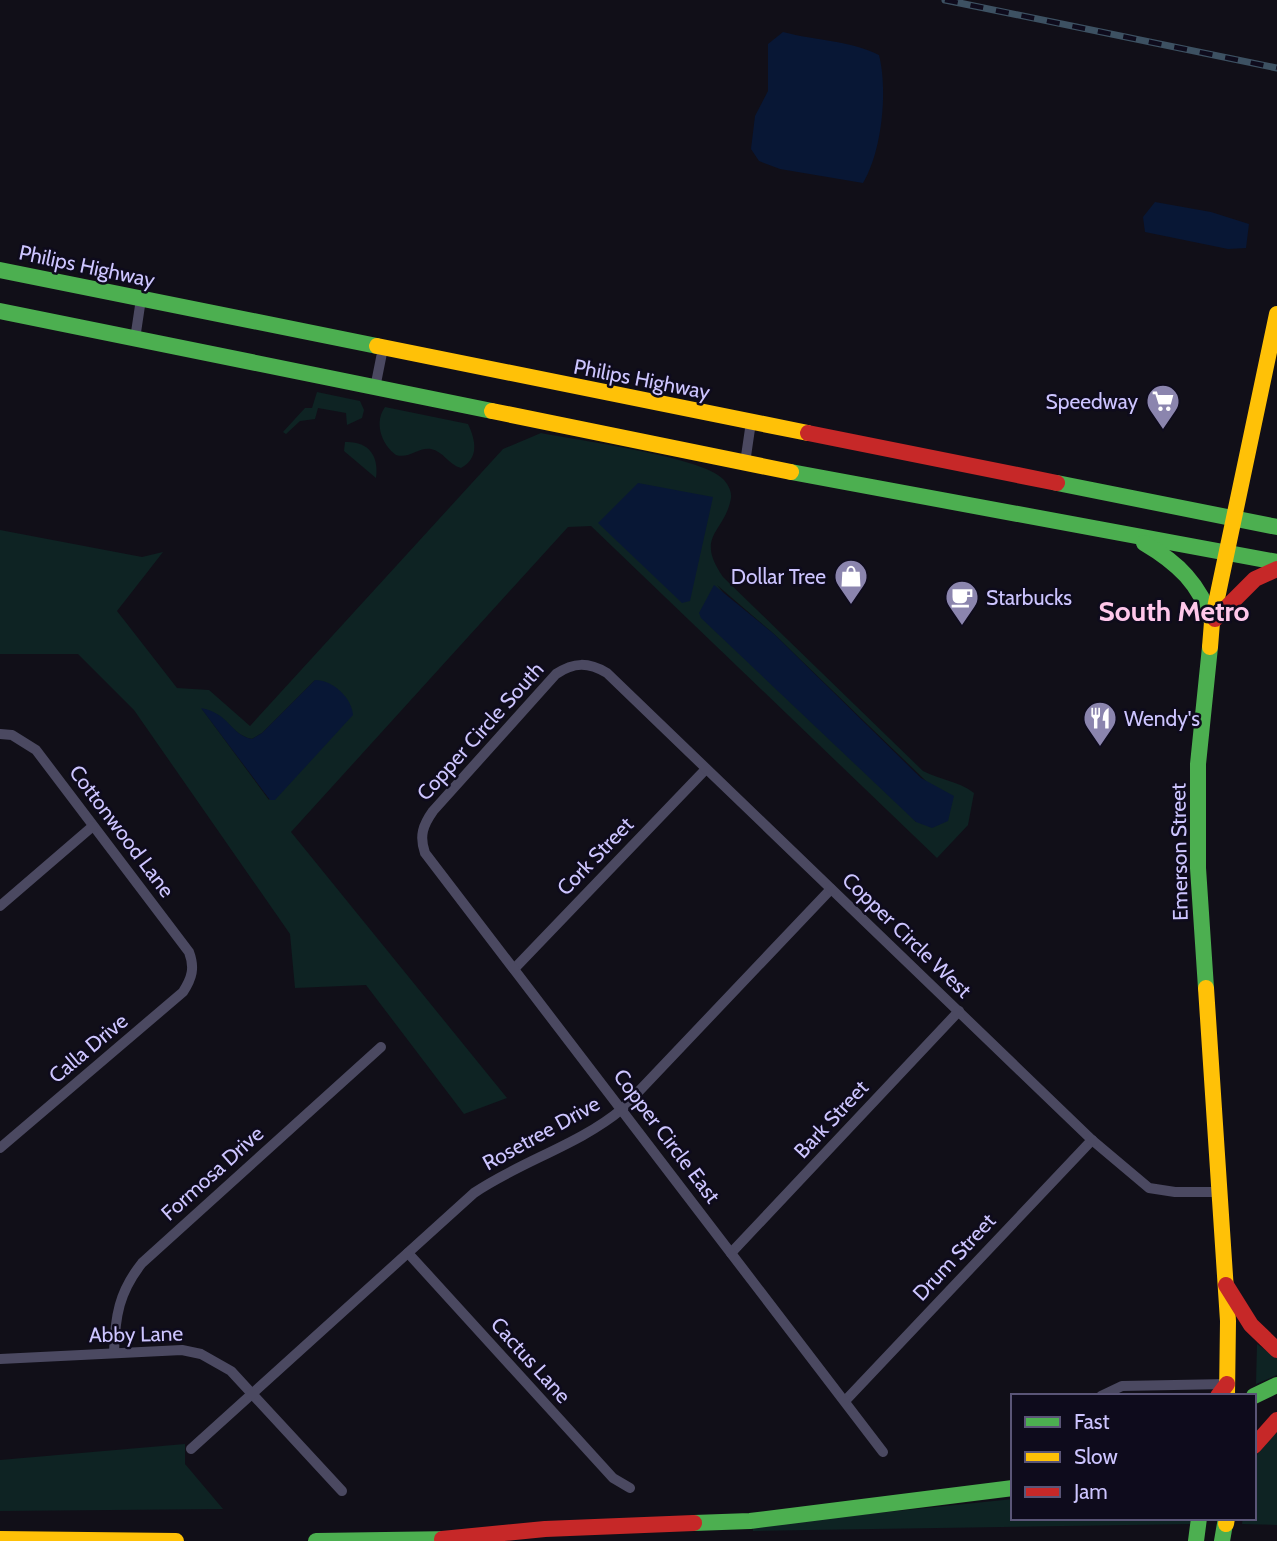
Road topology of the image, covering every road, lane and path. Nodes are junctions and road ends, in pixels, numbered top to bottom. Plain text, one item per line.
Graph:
1 (0, 270) edge
2 (141, 299) junction
3 (0, 311) edge
4 (1277, 314) edge
5 (135, 339) junction
6 (383, 348) junction
7 (375, 388) junction
8 (751, 422) junction
9 (745, 463) junction
10 (1234, 519) junction
11 (1277, 527) edge
12 (1133, 537) junction
13 (1227, 554) junction
14 (1277, 562) edge
15 (1277, 569) edge
16 (1212, 622) junction
17 (586, 665) joint
18 (0, 734) edge
19 (705, 770) junction
20 (93, 826) junction
21 (421, 842) joint
22 (831, 890) junction
23 (0, 906) edge
24 (514, 969) junction
25 (193, 972) joint
26 (959, 1011) junction
27 (381, 1047) dead end
28 (622, 1109) junction
29 (1092, 1140) junction
30 (0, 1148) edge
31 (1219, 1192) junction
32 (408, 1253) junction
33 (732, 1253) junction
34 (1226, 1285) junction
35 (1277, 1350) edge
36 (114, 1353) junction
37 (0, 1359) edge
38 (1277, 1385) edge
39 (1224, 1392) edge
40 (254, 1394) junction
41 (1105, 1394) edge
42 (1256, 1395) edge
43 (845, 1401) junction
44 (1277, 1420) edge
45 (1256, 1444) edge
46 (191, 1449) dead end
47 (883, 1452) dead end
48 (630, 1488) dead end
49 (1011, 1488) edge
50 (342, 1491) dead end
51 (1199, 1520) edge
52 (1226, 1520) edge
53 (0, 1539) edge
54 (442, 1539) junction
55 (176, 1541) edge
56 (316, 1541) edge
57 (526, 1541) edge
58 (1196, 1541) edge
59 (1222, 1541) edge

1 - 2 main road, Philips Highway
2 - 5 street
2 - 6 main road, Philips Highway
3 - 5 main road
4 - 10 main road, Emerson Street
5 - 7 main road
6 - 7 street
6 - 8 main road, Philips Highway
7 - 9 main road
8 - 9 street
8 - 10 main road, Philips Highway
9 - 12 main road
10 - 11 main road, Philips Highway
10 - 13 main road, Emerson Street
12 - 13 main road
12 - 16 main road
13 - 14 main road
13 - 16 main road, Emerson Street
15 - 16 main road
16 - 31 main road, Emerson Street
17 - 19 street, Copper Circle West
17 - 21 street, Copper Circle South
18 - 20 street, Cottonwood Lane
19 - 22 street, Copper Circle West
19 - 24 street, Cork Street
20 - 23 street
20 - 25 street, Cottonwood Lane
21 - 24 street, Copper Circle East
22 - 26 street, Copper Circle West
22 - 28 street, Rosetree Drive
24 - 28 street, Copper Circle East
25 - 30 street, Calla Drive
26 - 29 street, Copper Circle West
26 - 33 street, Bark Street
27 - 36 street, Formosa Drive
28 - 32 street, Rosetree Drive
28 - 33 street, Copper Circle East
29 - 31 street, Copper Circle West
29 - 43 street, Drum Street
31 - 34 main road, Emerson Street
32 - 40 street, Rosetree Drive
32 - 48 street, Cactus Lane
33 - 43 street, Copper Circle East
34 - 35 main road
34 - 39 main road, Emerson Street
36 - 37 street, Abby Lane
36 - 40 street, Abby Lane
38 - 42 main road
39 - 41 street
40 - 46 street, Rosetree Drive
40 - 50 street, Abby Lane
43 - 47 street, Copper Circle East
44 - 45 main road
49 - 54 main road
51 - 58 main road
52 - 59 main road
53 - 55 main road
54 - 56 main road
54 - 57 main road

